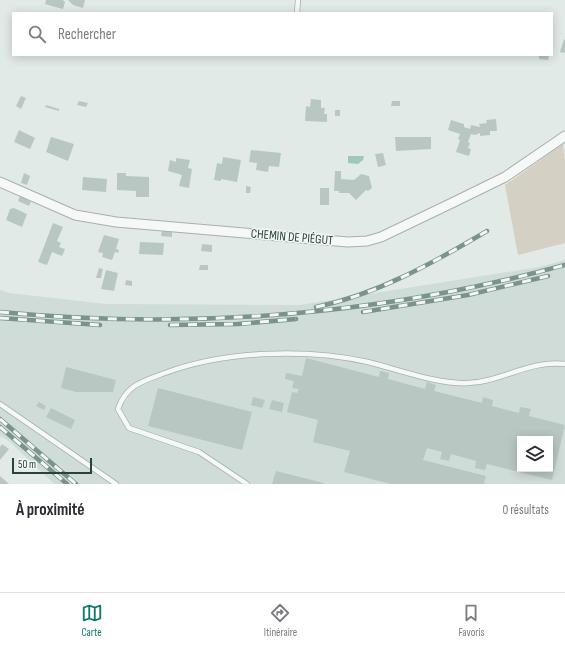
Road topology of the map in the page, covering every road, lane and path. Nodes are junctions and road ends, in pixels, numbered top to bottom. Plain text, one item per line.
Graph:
1 (298, 0) edge
2 (297, 12) edge
3 (565, 136) edge
4 (0, 182) edge
5 (565, 364) edge
6 (0, 404) edge
7 (116, 484) edge
8 (247, 484) edge

1 - 2 lane
3 - 4 street, CHEMIN DE PIÉGUT
5 - 8 lane
6 - 7 lane

